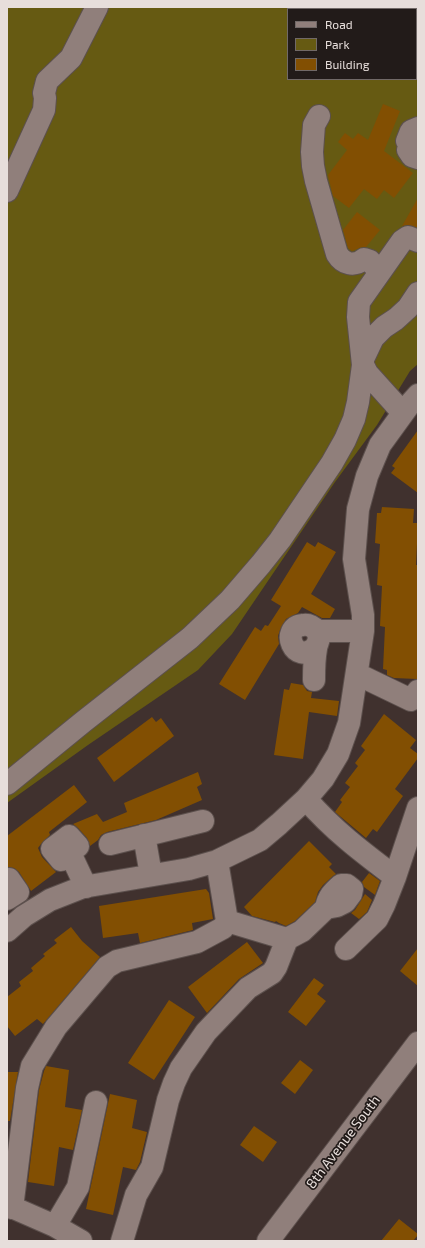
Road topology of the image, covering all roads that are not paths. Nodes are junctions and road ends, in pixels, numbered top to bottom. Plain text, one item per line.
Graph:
1 (93, 9) edge
2 (318, 116) dead end
3 (7, 191) edge
4 (418, 241) edge
5 (380, 271) junction
6 (418, 293) edge
7 (363, 366) junction
8 (418, 395) edge
9 (403, 413) junction
10 (363, 631) junction
11 (357, 674) junction
12 (314, 680) dead end
13 (414, 696) edge
14 (7, 784) edge
15 (306, 799) junction
16 (418, 808) edge
17 (203, 821) dead end
18 (144, 835) junction
19 (110, 844) dead end
20 (70, 853) dead end
21 (217, 861) junction
22 (151, 875) junction
23 (395, 877) junction
24 (86, 887) junction
25 (8, 892) edge
26 (326, 908) dead end
27 (24, 916) junction
28 (227, 921) junction
29 (7, 931) edge
30 (287, 939) junction
31 (346, 949) dead end
32 (418, 1043) edge
33 (96, 1102) dead end
34 (10, 1206) edge
35 (55, 1226) junction
36 (81, 1241) edge
37 (122, 1241) edge
38 (268, 1241) edge

1 - 3 street
2 - 5 street
4 - 5 street
5 - 7 street
6 - 7 street
7 - 9 street
7 - 14 street
8 - 9 street
9 - 10 street
10 - 11 street
10 - 12 street
11 - 13 street
11 - 15 street
15 - 21 street
15 - 23 street
16 - 23 street
17 - 18 street
18 - 19 street
18 - 22 street
20 - 24 street
21 - 22 street
21 - 28 street
22 - 24 street
23 - 31 street
24 - 27 street
25 - 27 street
26 - 30 street
27 - 29 street
28 - 30 street
28 - 34 street
30 - 37 street
32 - 38 street, 8th Avenue South
33 - 35 street
34 - 35 street
35 - 36 street

